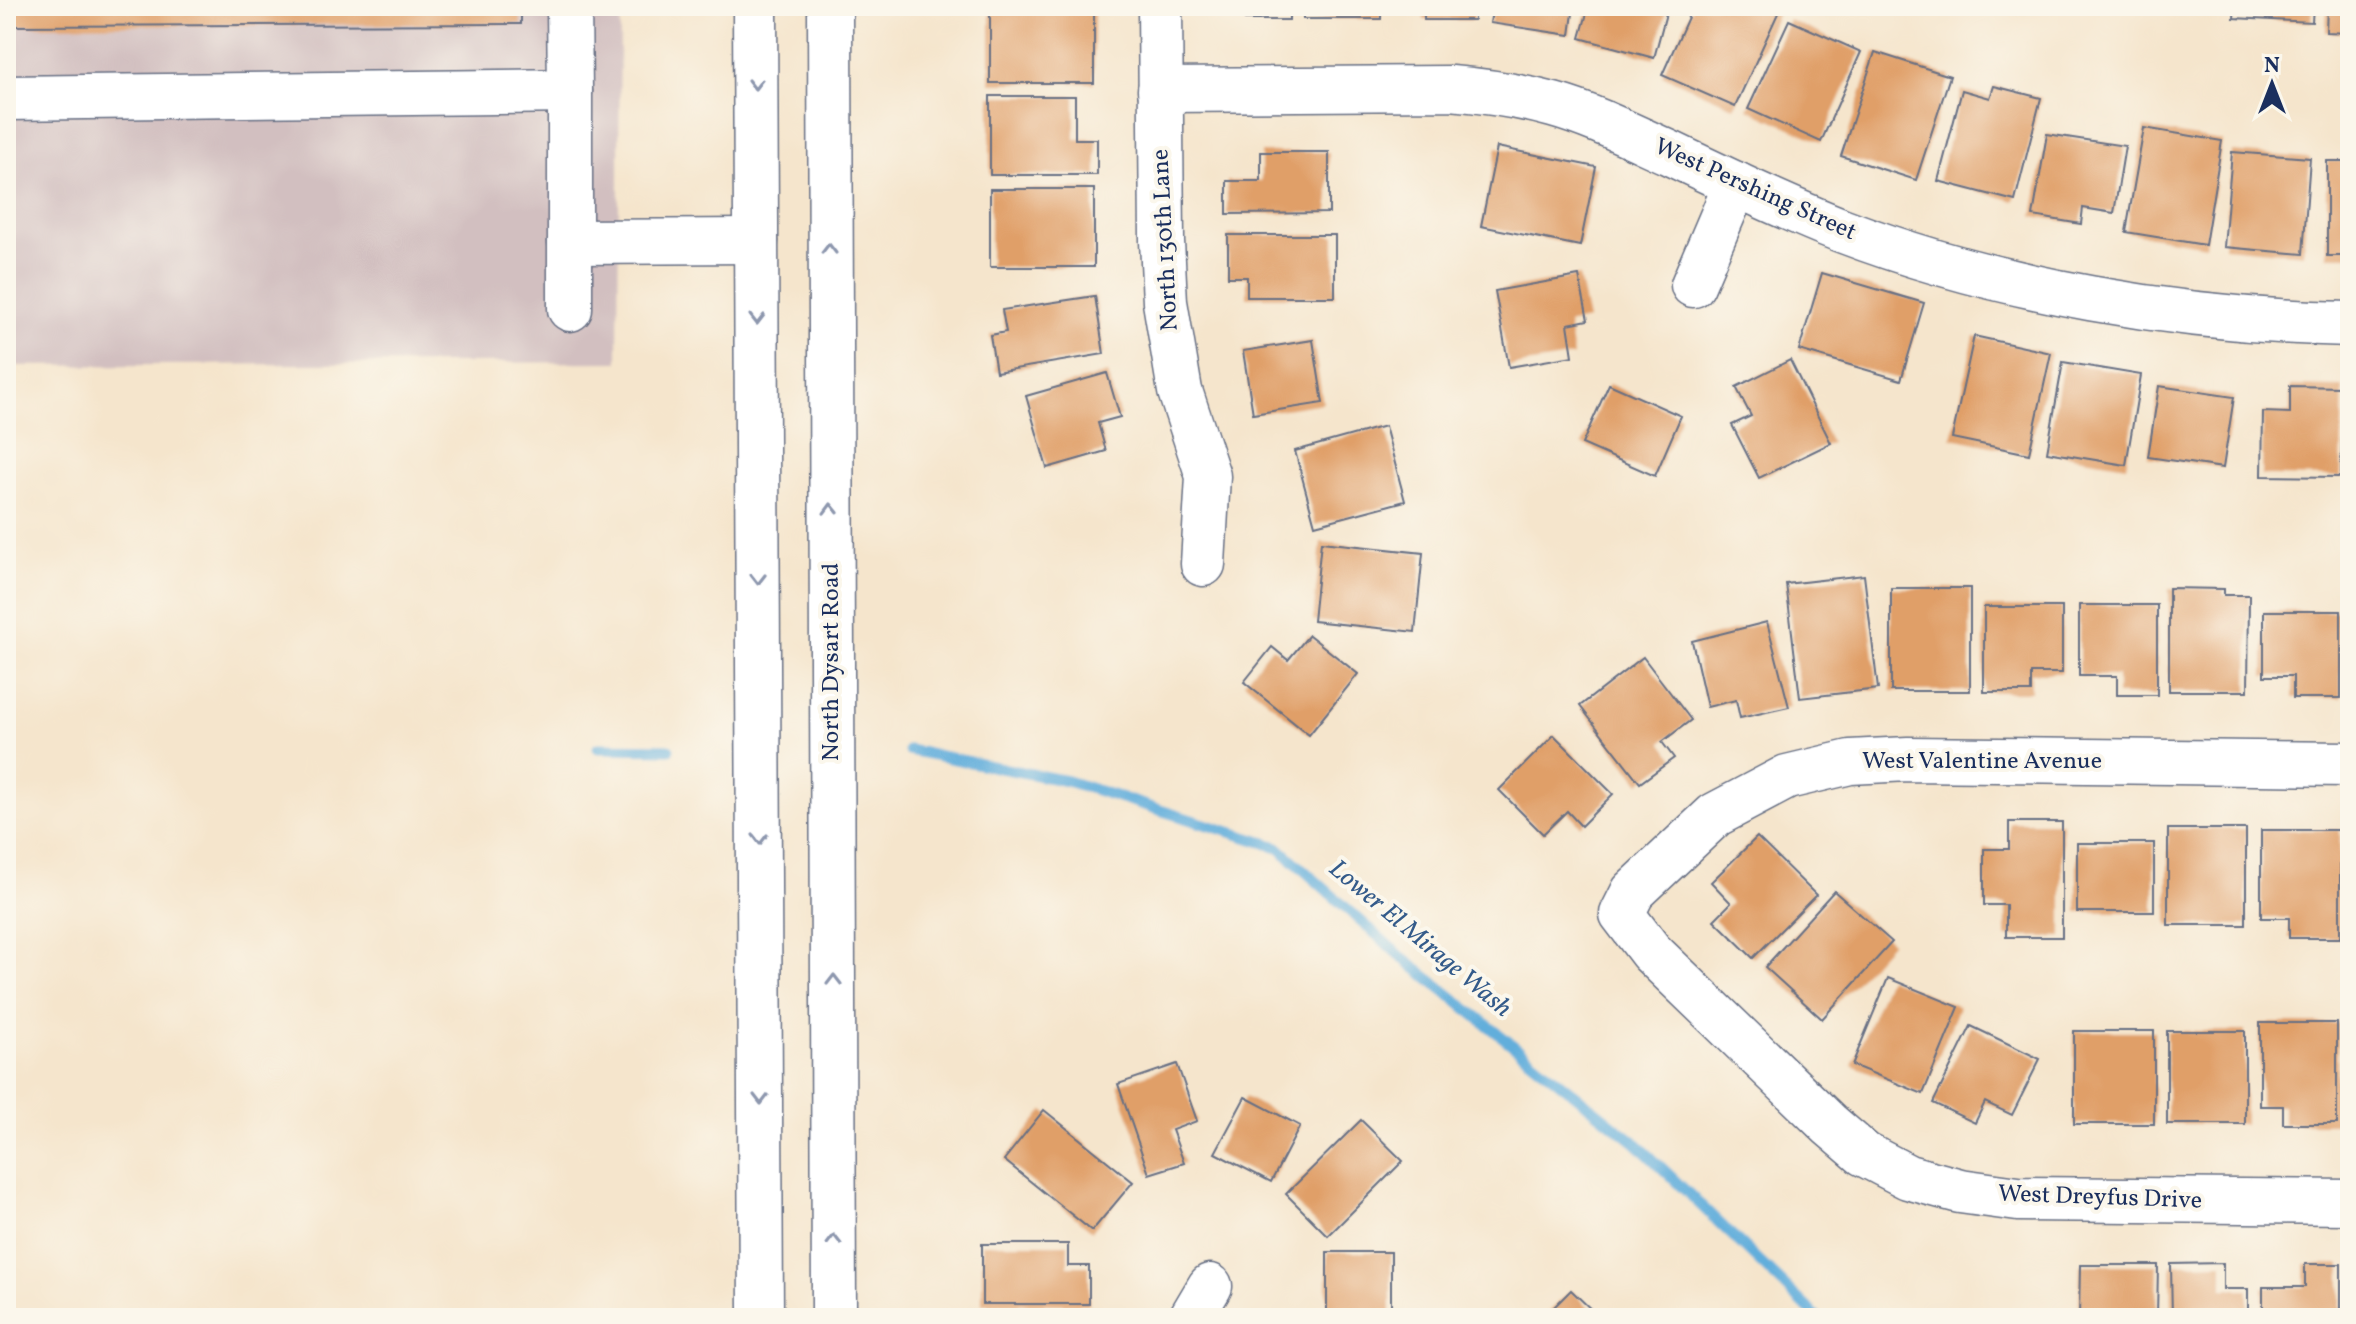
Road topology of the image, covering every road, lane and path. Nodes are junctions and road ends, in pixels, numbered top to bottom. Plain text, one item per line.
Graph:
1 (569, 6) edge
2 (755, 6) edge
3 (830, 6) edge
4 (1160, 6) edge
5 (1160, 90) junction
6 (570, 91) junction
7 (6, 98) edge
8 (1736, 184) junction
9 (756, 241) junction
10 (570, 242) junction
11 (1693, 285) dead end
12 (570, 309) dead end
13 (2350, 324) edge
14 (1203, 564) dead end
15 (2350, 764) edge
16 (1622, 914) joint
17 (2350, 1202) edge
18 (761, 1318) edge
19 (834, 1318) edge

1 - 6 street
2 -> 9 street
19 -> 3 street, North Dysart Road
4 - 5 street, North 130th Lane
5 - 8 street, West Pershing Street
5 - 14 street, North 130th Lane
6 - 7 street
6 - 10 street
8 - 11 street
8 - 13 street, West Pershing Street
9 - 10 street
9 -> 18 street
10 - 12 street
15 - 16 street, West Valentine Avenue
16 - 17 street, West Dreyfus Drive

